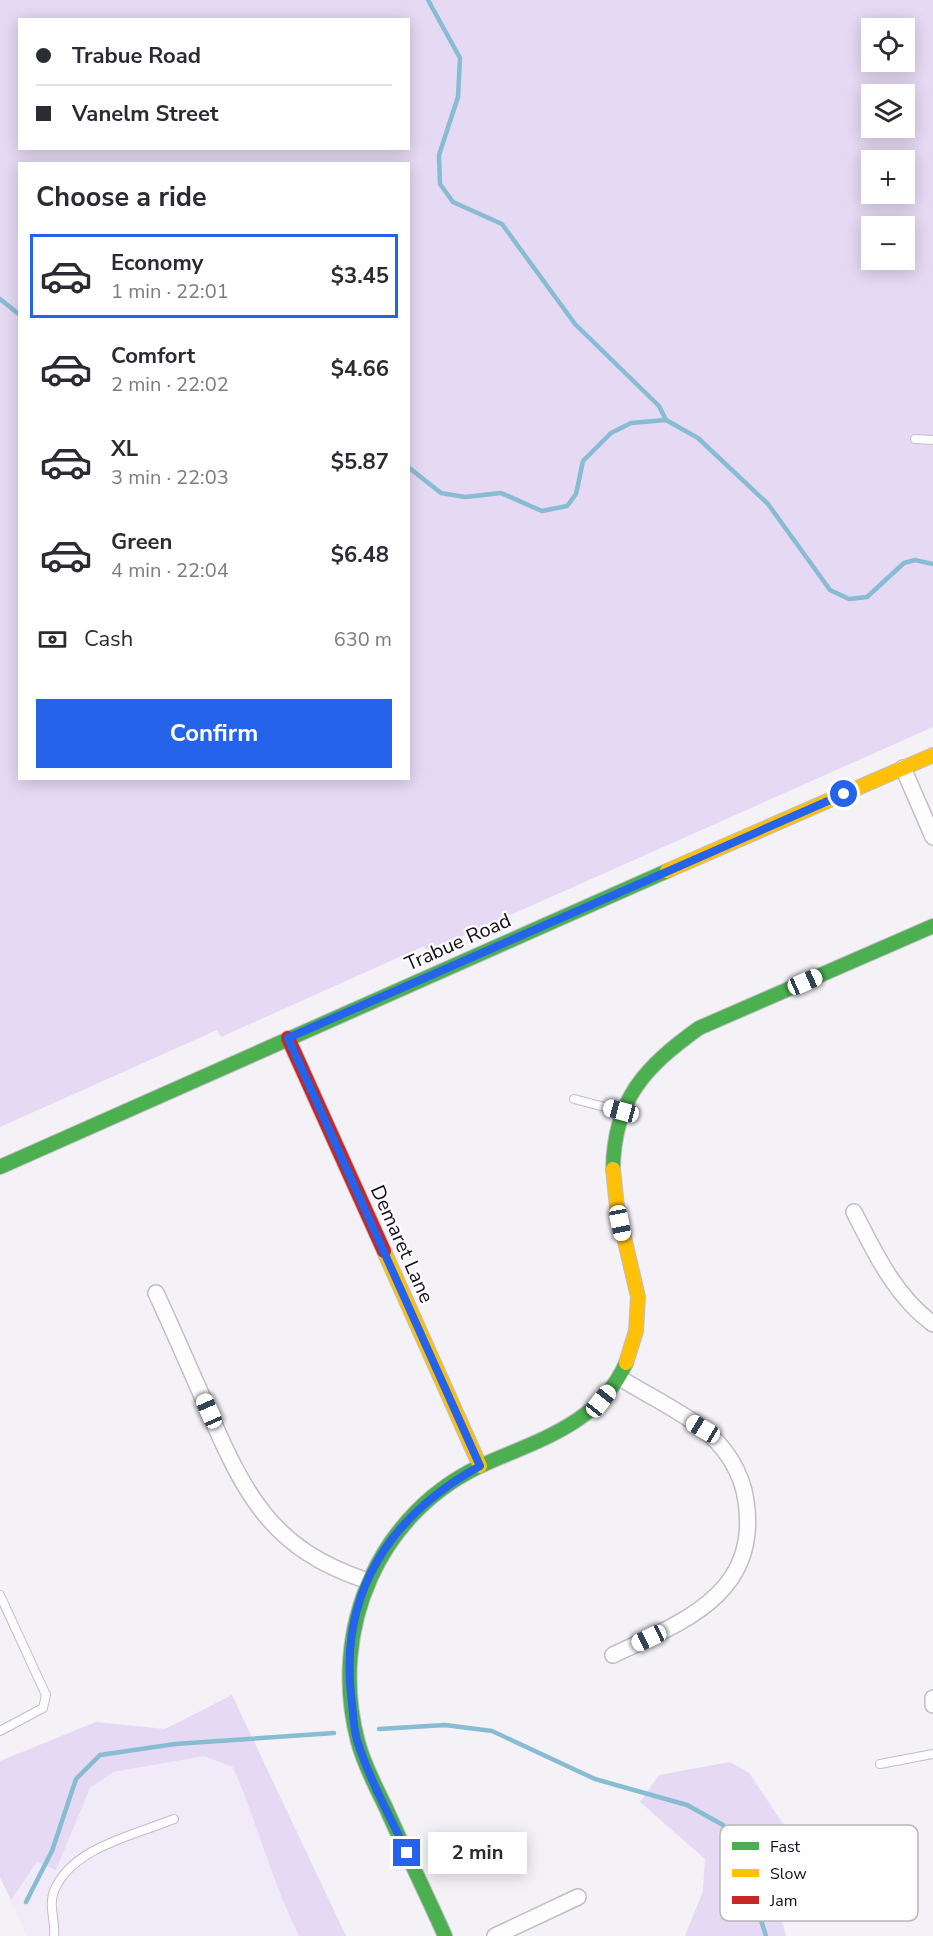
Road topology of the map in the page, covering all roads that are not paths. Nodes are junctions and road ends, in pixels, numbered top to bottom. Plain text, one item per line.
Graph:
1 (915, 439) dead end
2 (933, 440) edge
3 (933, 755) edge
4 (903, 768) junction
5 (933, 837) edge
6 (933, 926) edge
7 (288, 1038) junction
8 (574, 1099) dead end
9 (621, 1111) junction
10 (0, 1167) edge
11 (854, 1212) dead end
12 (156, 1293) dead end
13 (933, 1324) edge
14 (620, 1378) junction
15 (480, 1466) junction
16 (365, 1580) junction
17 (0, 1595) edge
18 (613, 1655) dead end
19 (933, 1698) edge
20 (933, 1705) edge
21 (0, 1731) edge
22 (933, 1754) edge
23 (880, 1764) dead end
24 (174, 1819) dead end
25 (578, 1897) dead end
26 (54, 1936) edge
27 (445, 1936) edge
28 (495, 1936) edge

1 - 2 lane
3 - 4 street, Trabue Road
4 - 5 street
4 - 7 street, Trabue Road
6 - 9 street
7 - 10 street, Trabue Road
7 - 15 street, Demaret Lane
8 - 9 lane
9 - 14 street
11 - 13 street
12 - 16 street
14 - 15 street
14 - 18 street
15 - 16 street
16 - 27 street
17 - 21 lane
19 - 20 street
22 - 23 lane
24 - 26 lane
25 - 28 street

